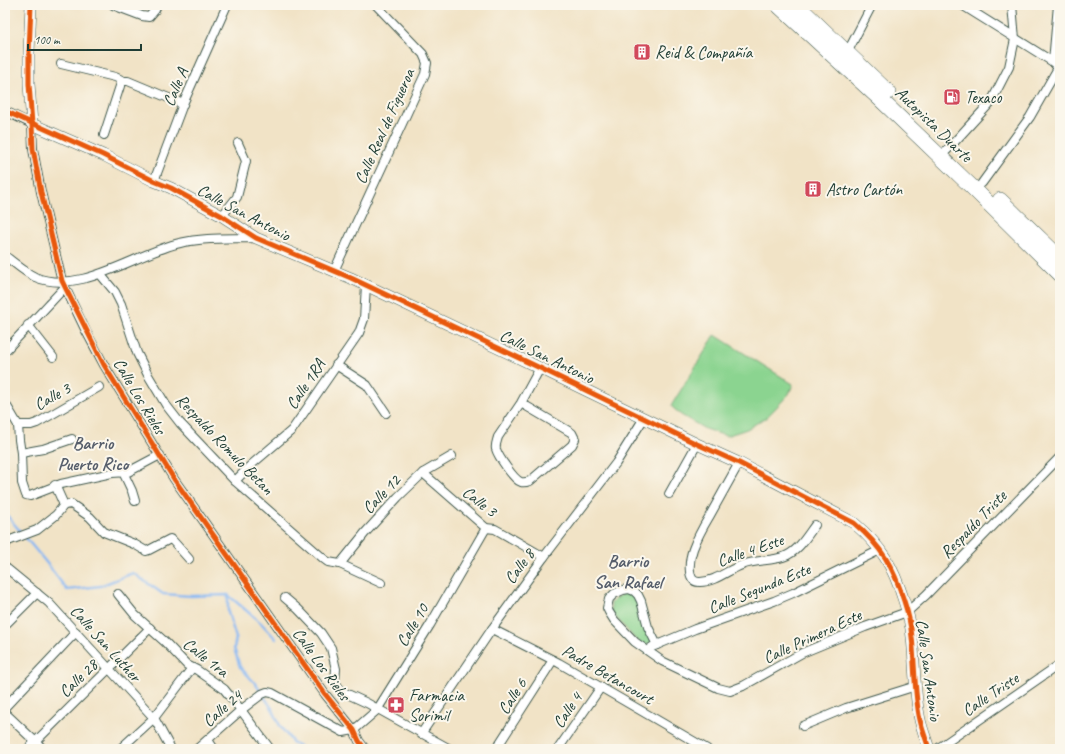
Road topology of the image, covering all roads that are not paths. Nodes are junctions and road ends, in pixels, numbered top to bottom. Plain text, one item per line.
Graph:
1 (31, 5) edge
2 (113, 5) edge
3 (157, 5) edge
4 (227, 5) edge
5 (376, 5) edge
6 (778, 5) edge
7 (798, 5) edge
8 (872, 5) edge
9 (962, 5) edge
10 (1012, 5) edge
11 (1058, 5) edge
12 (1015, 39) junction
13 (847, 53) junction
14 (60, 64) dead end
15 (1057, 66) edge
16 (124, 81) junction
17 (183, 104) junction
18 (5, 111) edge
19 (32, 124) junction
20 (104, 135) dead end
21 (238, 143) dead end
22 (947, 150) junction
23 (154, 181) junction
24 (982, 183) junction
25 (222, 216) junction
26 (256, 238) junction
27 (5, 256) edge
28 (1060, 258) edge
29 (334, 271) junction
30 (100, 274) junction
31 (1060, 274) edge
32 (63, 284) junction
33 (366, 285) junction
34 (28, 325) junction
35 (5, 351) edge
36 (53, 357) dead end
37 (336, 365) junction
38 (540, 368) junction
39 (99, 387) dead end
40 (5, 403) edge
41 (521, 403) junction
42 (386, 413) dead end
43 (644, 418) junction
44 (18, 425) junction
45 (72, 439) dead end
46 (696, 444) junction
47 (21, 453) junction
48 (160, 455) junction
49 (452, 456) dead end
50 (1060, 457) edge
51 (739, 464) junction
52 (123, 472) junction
53 (423, 473) junction
54 (235, 481) junction
55 (55, 486) junction
56 (669, 494) dead end
57 (135, 501) dead end
58 (64, 505) junction
59 (815, 525) dead end
60 (486, 528) junction
61 (7, 544) edge
62 (880, 550) junction
63 (544, 557) junction
64 (189, 559) dead end
65 (340, 564) junction
66 (5, 567) edge
67 (381, 583) dead end
68 (37, 593) junction
69 (118, 594) dead end
70 (285, 598) dead end
71 (907, 612) junction
72 (5, 625) edge
73 (150, 628) junction
74 (492, 629) junction
75 (76, 632) junction
76 (657, 645) junction
77 (646, 650) junction
78 (553, 660) junction
79 (1060, 664) edge
80 (109, 668) junction
81 (192, 668) junction
82 (916, 686) junction
83 (600, 687) junction
84 (5, 707) edge
85 (241, 710) junction
86 (377, 710) junction
87 (5, 712) edge
88 (154, 718) junction
89 (803, 726) dead end
90 (354, 730) junction
91 (421, 734) junction
92 (208, 740) junction
93 (35, 741) junction
94 (28, 749) edge
95 (43, 749) edge
96 (120, 749) edge
97 (171, 749) edge
98 (197, 749) edge
99 (214, 749) edge
100 (270, 749) edge
101 (366, 749) edge
102 (450, 749) edge
103 (496, 749) edge
104 (558, 749) edge
105 (707, 749) edge
106 (929, 749) edge
107 (937, 749) edge

1 - 19 street, Calle Los Rieles
2 - 3 street
4 - 17 street, Calle A
5 - 29 street, Calle Real de Figueroa
6 - 31 highway, Autopista Duarte
7 - 13 highway, Autopista Duarte
8 - 13 street
9 - 12 street
10 - 12 street
11 - 15 street
12 - 15 street
12 - 22 street
13 - 22 highway, Autopista Duarte
14 - 16 street
15 - 24 street
16 - 17 street
16 - 20 street
17 - 23 street, Calle A
18 - 19 street, Calle San Antonio
19 - 23 street, Calle San Antonio
19 - 32 street, Calle Los Rieles
21 - 25 street
22 - 24 highway, Autopista Duarte
23 - 25 street, Calle San Antonio
24 - 28 highway, Autopista Duarte
25 - 26 street, Calle San Antonio
26 - 29 street, Calle San Antonio
26 - 30 street
27 - 32 street
29 - 33 street, Calle San Antonio
30 - 32 street
30 - 54 street, Respaldo Romulo Betan
32 - 34 street
32 - 48 street, Calle Los Rieles
33 - 37 street, Calle 1RA
33 - 38 street, Calle San Antonio
34 - 35 street
34 - 36 street
37 - 42 street
37 - 54 street, Calle 1RA
38 - 41 street
38 - 43 street, Calle San Antonio
39 - 44 street, Calle 3
40 - 44 street
41 - 41 street
43 - 46 street, Calle San Antonio
43 - 63 street, Calle 8
44 - 47 street
45 - 47 street
46 - 51 street, Calle San Antonio
46 - 56 street
47 - 55 street
48 - 52 street
48 - 90 street, Calle Los Rieles
49 - 53 street, Calle 12
50 - 71 street, Respaldo Triste
51 - 59 street, Calle 4 Este
51 - 62 street, Calle San Antonio
52 - 55 street
52 - 57 street
53 - 60 street, Calle 3
53 - 65 street, Calle 12
54 - 65 street, Respaldo Romulo Betan
55 - 58 street
58 - 61 street
58 - 64 street
60 - 63 street, Calle 3
60 - 86 street, Calle 10
62 - 71 street, Calle San Antonio
62 - 76 street, Calle Segunda Este
63 - 74 street, Calle 8
65 - 67 street, Respaldo Romulo Betan
66 - 68 street, Calle San Luther
68 - 72 street
68 - 75 street, Calle San Luther
69 - 73 street, Calle 1ra
70 - 86 street
71 - 77 street, Calle Primera Este
71 - 82 street, Calle San Antonio
73 - 80 street, Calle 28
73 - 81 street, Calle 1ra
74 - 78 street, Padre Betancourt
74 - 91 street, Calle 8
75 - 80 street, Calle San Luther
75 - 84 street
76 - 77 street, Calle Segunda Este
76 - 77 street
78 - 83 street, Padre Betancourt
78 - 103 street, Calle 6
79 - 107 street, Calle Triste
80 - 88 street, Calle San Luther
80 - 93 street, Calle 28
81 - 85 street, Calle 1ra
81 - 88 street
82 - 89 street
82 - 106 street, Calle San Antonio
83 - 104 street, Calle 4
83 - 105 street, Padre Betancourt
85 - 90 street, Calle 24
85 - 92 street, Calle 24
85 - 100 street, Calle 1ra
86 - 90 street, Calle 10
86 - 91 street
87 - 93 street
88 - 96 street
88 - 97 street, Calle San Luther
90 - 101 street, Calle Los Rieles
91 - 102 street
92 - 98 street, Calle 24
92 - 99 street
93 - 94 street, Calle 28
93 - 95 street

